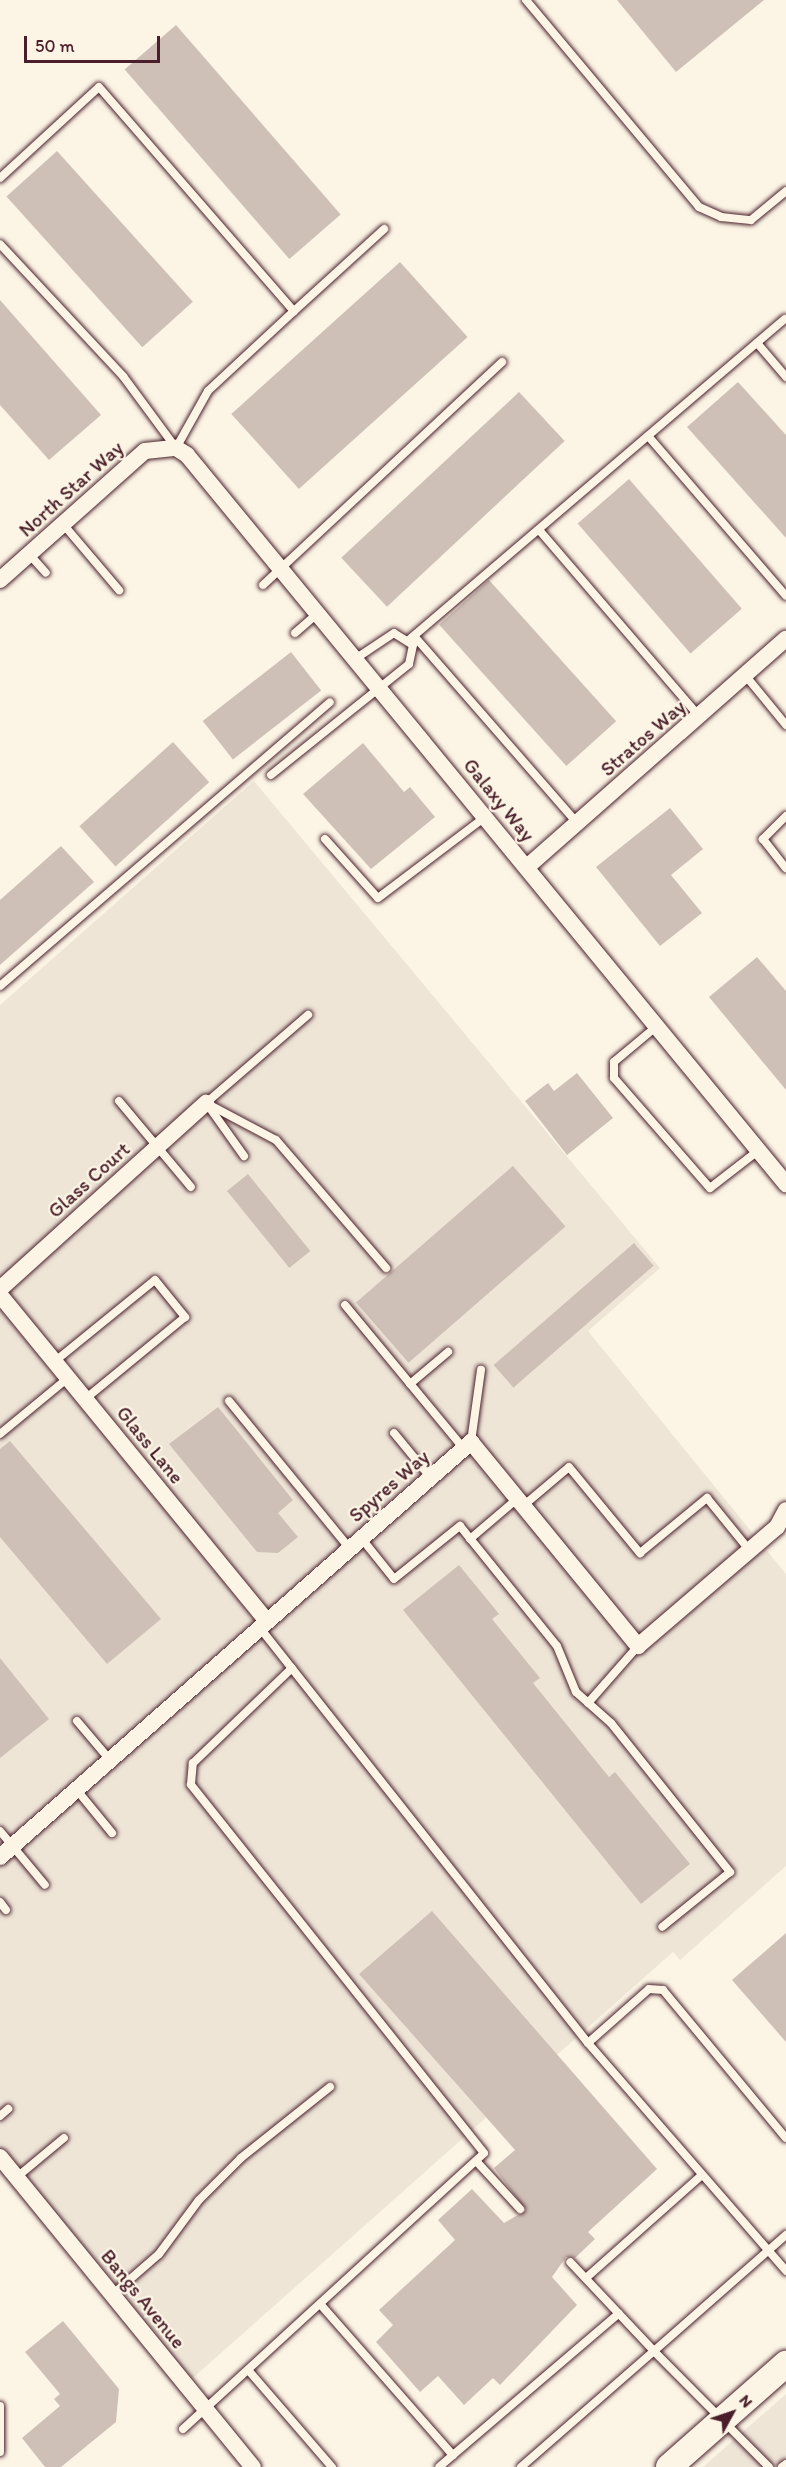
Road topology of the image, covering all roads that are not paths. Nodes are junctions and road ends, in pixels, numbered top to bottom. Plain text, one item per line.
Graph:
1 (526, 0) edge
2 (0, 178) edge
3 (786, 191) edge
4 (384, 229) dead end
5 (0, 244) edge
6 (294, 311) junction
7 (785, 319) edge
8 (757, 343) junction
9 (502, 362) dead end
10 (786, 376) edge
11 (648, 436) junction
12 (176, 448) junction
13 (63, 524) junction
14 (539, 530) junction
15 (29, 554) junction
16 (280, 566) junction
17 (46, 573) dead end
18 (0, 580) edge
19 (263, 585) dead end
20 (119, 590) dead end
21 (786, 596) edge
22 (318, 614) junction
23 (295, 633) dead end
24 (412, 638) junction
25 (786, 639) edge
26 (355, 659) junction
27 (745, 675) junction
28 (379, 688) junction
29 (330, 702) dead end
30 (699, 716) junction
31 (786, 724) edge
32 (271, 775) dead end
33 (786, 816) edge
34 (486, 817) junction
35 (577, 824) junction
36 (325, 839) dead end
37 (527, 867) junction
38 (786, 868) edge
39 (0, 986) edge
40 (308, 1015) dead end
41 (658, 1026) junction
42 (119, 1101) dead end
43 (207, 1103) junction
44 (158, 1147) junction
45 (759, 1150) junction
46 (244, 1156) dead end
47 (786, 1184) edge
48 (191, 1187) dead end
49 (386, 1268) dead end
50 (0, 1289) edge
51 (0, 1295) edge
52 (345, 1305) dead end
53 (448, 1352) dead end
54 (54, 1362) junction
55 (481, 1370) dead end
56 (68, 1378) junction
57 (410, 1384) junction
58 (86, 1399) junction
59 (229, 1401) dead end
60 (394, 1433) dead end
61 (0, 1434) edge
62 (467, 1445) junction
63 (431, 1478) junction
64 (520, 1502) junction
65 (786, 1510) edge
66 (782, 1532) edge
67 (470, 1539) junction
68 (356, 1544) junction
69 (750, 1551) junction
70 (264, 1624) junction
71 (638, 1646) junction
72 (292, 1668) junction
73 (588, 1703) junction
74 (77, 1721) dead end
75 (110, 1760) junction
76 (76, 1789) junction
77 (0, 1831) edge
78 (112, 1833) dead end
79 (6, 1851) edge
80 (45, 1885) dead end
81 (662, 1927) dead end
82 (588, 2043) junction
83 (330, 2087) dead end
84 (8, 2109) dead end
85 (0, 2116) edge
86 (64, 2138) dead end
87 (786, 2138) edge
88 (0, 2157) edge
89 (477, 2162) junction
90 (702, 2175) junction
91 (17, 2177) junction
92 (520, 2209) dead end
93 (786, 2235) edge
94 (768, 2250) junction
95 (570, 2262) dead end
96 (786, 2271) edge
97 (586, 2278) junction
98 (112, 2295) junction
99 (321, 2305) junction
100 (619, 2313) junction
101 (654, 2351) junction
102 (786, 2364) edge
103 (249, 2371) junction
104 (0, 2406) edge
105 (206, 2410) junction
106 (723, 2419) junction
107 (183, 2429) dead end
108 (0, 2452) edge
109 (453, 2455) junction
110 (786, 2464) edge
111 (252, 2467) edge
112 (332, 2467) edge
113 (439, 2467) edge
114 (521, 2467) edge
115 (669, 2467) edge
116 (769, 2467) edge
117 (782, 2467) edge

1 - 3 lane
2 - 6 lane
4 - 6 lane
5 - 12 lane
6 - 12 lane
7 - 8 lane
8 - 10 lane
8 - 11 lane
9 - 16 lane
11 - 14 lane
11 - 21 lane
12 - 13 street, North Star Way
12 - 16 street, Galaxy Way
13 - 15 street, North Star Way
13 - 20 lane
14 - 24 lane
14 - 30 lane
15 - 17 lane
15 - 18 street, North Star Way
16 - 19 lane
16 - 22 street, Galaxy Way
22 - 23 lane
22 - 26 street, Galaxy Way
24 - 26 lane
24 - 28 lane
24 - 35 lane
25 - 27 street, Stratos Way
26 - 28 street, Galaxy Way
27 - 30 street, Stratos Way
27 - 31 lane
28 - 32 lane
28 - 34 street, Galaxy Way
29 - 39 lane
30 - 35 street, Stratos Way
33 - 38 lane
34 - 36 lane
34 - 37 street, Galaxy Way
35 - 37 street, Stratos Way
37 - 41 street, Galaxy Way
40 - 43 lane
41 - 45 street, Galaxy Way
41 - 45 lane
42 - 44 lane
43 - 44 street, Glass Court
43 - 46 lane
43 - 49 lane
44 - 48 lane
44 - 50 street, Glass Court
45 - 47 street, Galaxy Way
51 - 54 street, Glass Lane
52 - 57 lane
53 - 57 lane
54 - 56 street, Glass Lane
54 - 58 lane
55 - 62 lane
56 - 58 street, Glass Lane
56 - 61 lane
57 - 62 lane
58 - 70 street, Glass Lane
59 - 68 lane
60 - 63 lane
62 - 63 street, Spyres Way
62 - 64 street
63 - 68 street, Spyres Way
64 - 67 lane
64 - 69 lane
64 - 71 street
65 - 66 street
66 - 69 street
67 - 68 lane
67 - 73 lane
68 - 70 street, Spyres Way
69 - 71 street
70 - 72 lane
70 - 75 street, Spyres Way
71 - 73 lane
72 - 82 lane
72 - 89 lane
73 - 81 lane
74 - 75 lane
75 - 76 street, Spyres Way
76 - 78 lane
76 - 79 street, Spyres Way
77 - 79 lane
79 - 80 lane
82 - 87 lane
82 - 90 lane
83 - 98 lane
84 - 85 lane
86 - 91 lane
88 - 91 street, Bangs Avenue
89 - 92 lane
89 - 99 lane
90 - 94 lane
90 - 97 lane
91 - 98 street, Bangs Avenue
93 - 94 lane
94 - 96 lane
94 - 101 lane
95 - 97 lane
97 - 100 lane
98 - 105 street, Bangs Avenue
99 - 103 lane
99 - 109 lane
100 - 101 lane
100 - 109 lane
101 - 106 lane
101 - 114 lane
102 - 106 main road
103 - 105 lane
103 - 112 lane
104 - 108 lane
105 - 107 lane
105 - 111 street, Bangs Avenue
106 - 115 main road
106 - 116 lane
109 - 113 lane
110 - 117 lane

